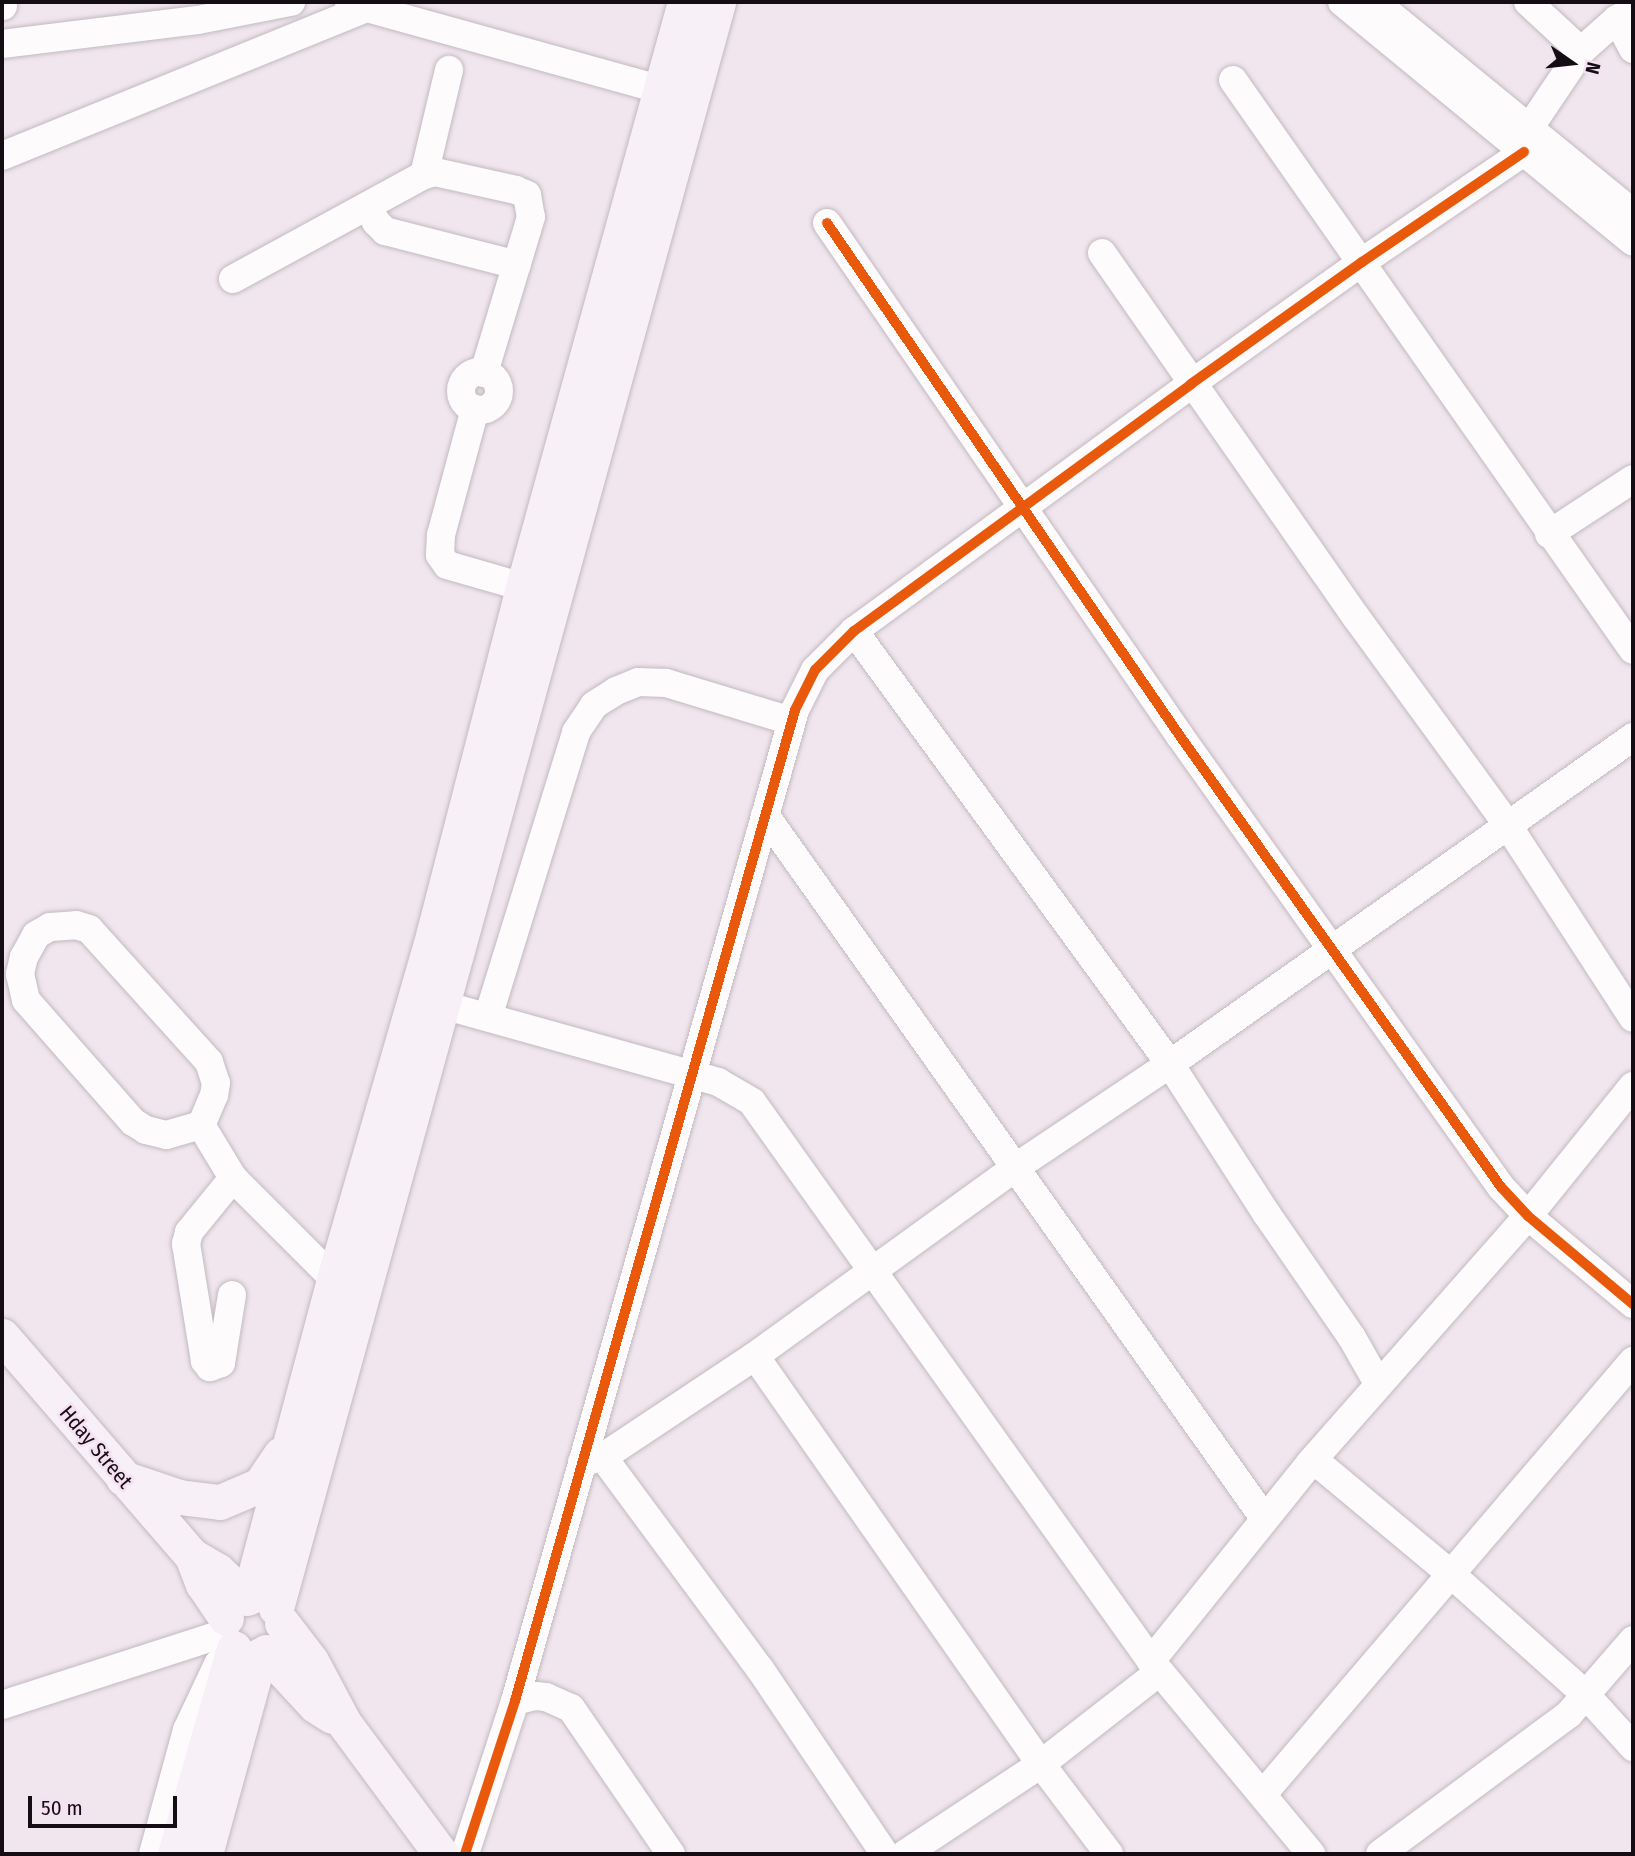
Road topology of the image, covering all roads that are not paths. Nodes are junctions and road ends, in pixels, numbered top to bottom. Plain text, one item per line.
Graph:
1 (291, 2) edge
2 (685, 2) edge
3 (718, 2) edge
4 (1342, 2) edge
5 (1375, 2) edge
6 (1528, 2) edge
7 (351, 4) edge
8 (1625, 15) edge
9 (2, 44) edge
10 (1633, 49) edge
11 (1581, 51) junction
12 (449, 70) dead end
13 (1233, 80) dead end
14 (676, 93) junction
15 (1527, 139) junction
16 (2, 156) edge
17 (424, 175) junction
18 (368, 206) junction
19 (1633, 213) edge
20 (827, 223) dead end
21 (1633, 243) edge
22 (1102, 254) dead end
23 (1362, 262) junction
24 (517, 265) junction
25 (233, 279) dead end
26 (1191, 384) junction
27 (1633, 479) edge
28 (1024, 508) junction
29 (1549, 534) junction
30 (523, 587) junction
31 (854, 631) junction
32 (1633, 650) edge
33 (792, 722) junction
34 (1633, 737) edge
35 (765, 815) junction
36 (1507, 824) junction
37 (1332, 949) junction
38 (443, 1005) junction
39 (488, 1017) junction
40 (1633, 1018) edge
41 (1170, 1064) junction
42 (690, 1074) junction
43 (1633, 1086) edge
44 (201, 1125) junction
45 (1016, 1167) junction
46 (233, 1178) junction
47 (1528, 1216) junction
48 (873, 1271) junction
49 (348, 1285) junction
50 (232, 1295) dead end
51 (1633, 1304) edge
52 (2, 1336) edge
53 (755, 1356) junction
54 (1633, 1361) edge
55 (1380, 1385) junction
56 (291, 1435) junction
57 (592, 1460) junction
58 (1314, 1460) junction
59 (122, 1478) junction
60 (1264, 1518) junction
61 (1452, 1575) junction
62 (249, 1627) junction
63 (1633, 1640) edge
64 (1155, 1667) junction
65 (1585, 1694) junction
66 (515, 1701) junction
67 (2, 1705) edge
68 (315, 1705) junction
69 (344, 1723) junction
70 (238, 1726) junction
71 (1633, 1747) edge
72 (1041, 1764) junction
73 (1263, 1794) junction
74 (153, 1854) edge
75 (175, 1854) edge
76 (205, 1854) edge
77 (441, 1854) edge
78 (466, 1854) edge
79 (671, 1854) edge
80 (886, 1854) edge
81 (905, 1854) edge
82 (1109, 1854) edge
83 (1311, 1854) edge
84 (1380, 1854) edge

1 - 9 street
2 - 14 main road
3 - 14 main road
4 - 15 street
5 - 15 street
6 - 11 street
7 - 14 street
7 - 16 street
8 - 10 street
8 - 11 street
11 - 15 street
12 - 17 street
13 - 23 street
14 - 30 main road
14 - 38 main road
15 - 19 street
15 - 21 street
15 - 23 street
17 - 18 street
17 - 24 street
18 - 24 street
18 - 25 street
20 - 28 street
22 - 26 street
23 - 26 street
23 - 29 street
24 - 30 street
26 - 28 street
26 - 36 street
27 - 29 street
28 - 31 street
28 - 37 street
29 - 32 street
30 - 49 main road
31 - 33 street
31 - 41 street
33 - 35 street
33 - 39 street
34 - 36 street
35 - 42 street
35 - 45 street
36 - 37 street
36 - 40 street
37 - 41 street
37 - 47 street
38 - 39 street
38 - 49 main road
39 - 42 street
41 - 45 street
41 - 55 street
42 - 48 street
42 - 57 street
43 - 47 street
44 - 44 street
44 - 46 street
45 - 48 street
45 - 60 street
46 - 49 street
46 - 50 street
47 - 51 street
47 - 55 street
48 - 53 street
48 - 64 street
49 - 56 main road
49 - 62 main road
52 - 59 main road, Hday Street
53 - 57 street
53 - 72 street
54 - 61 street
55 - 58 street
56 - 59 main road
56 - 62 main road
57 - 66 street
57 - 80 street
58 - 60 street
58 - 61 street
59 - 62 main road, Hday Street
60 - 64 street
61 - 65 street
61 - 73 street
62 - 67 street
62 - 68 main road
62 - 69 main road
62 - 70 main road
62 - 74 street
62 - 75 main road
63 - 65 street
64 - 72 street
64 - 73 street
65 - 71 street
65 - 84 street
66 - 78 street
66 - 79 street
68 - 69 main road
68 - 70 main road
69 - 77 main road
70 - 76 main road
72 - 81 street
72 - 82 street
73 - 83 street

